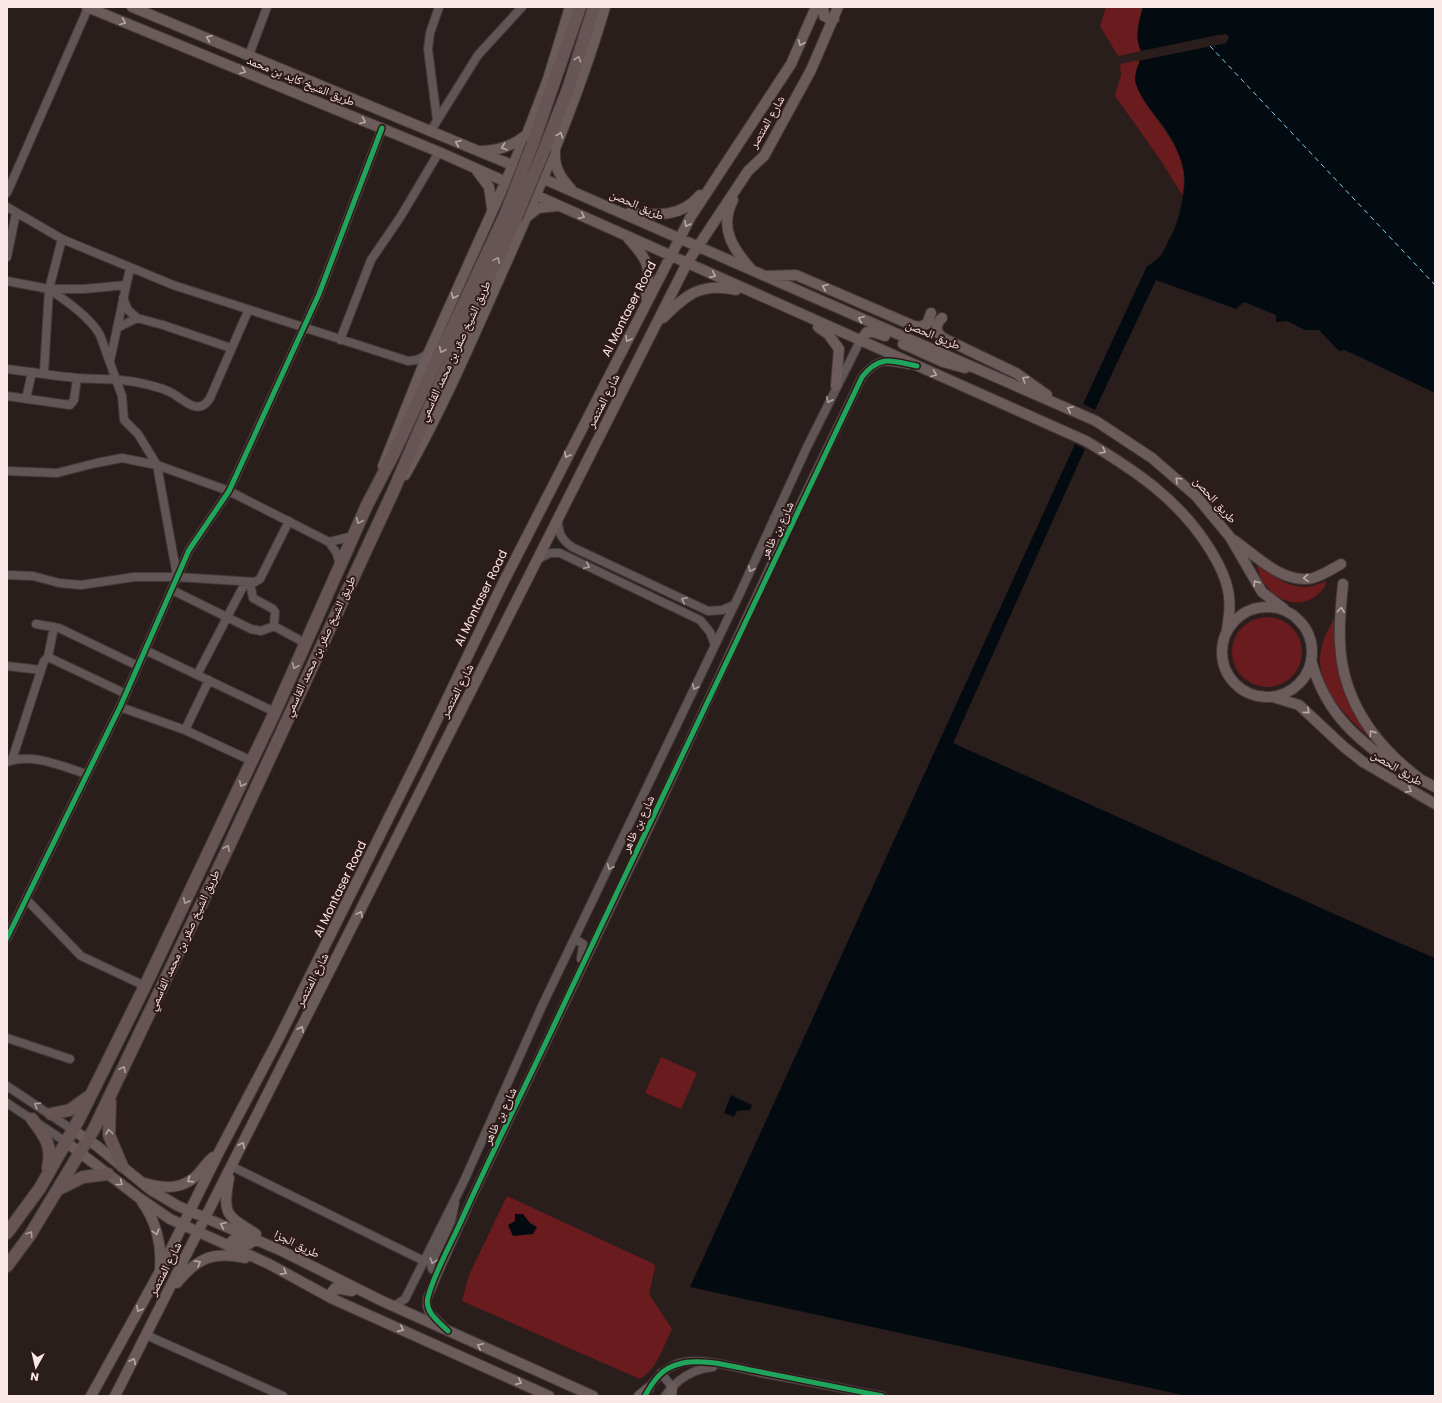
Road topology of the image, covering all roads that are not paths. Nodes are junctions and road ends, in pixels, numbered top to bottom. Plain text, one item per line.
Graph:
1 (87, 7) edge
2 (132, 7) edge
3 (267, 7) edge
4 (439, 7) edge
5 (522, 7) edge
6 (570, 7) edge
7 (580, 7) edge
8 (594, 7) edge
9 (605, 7) edge
10 (816, 7) edge
11 (822, 7) edge
12 (838, 7) edge
13 (834, 19) junction
14 (249, 55) junction
15 (437, 120) junction
16 (382, 128) junction
17 (430, 132) junction
18 (530, 139) junction
19 (550, 150) junction
20 (478, 151) junction
21 (439, 152) junction
22 (728, 161) junction
23 (512, 165) junction
24 (474, 168) junction
25 (748, 171) junction
26 (543, 178) junction
27 (505, 181) junction
28 (574, 192) junction
29 (7, 193) edge
30 (536, 195) junction
31 (560, 206) junction
32 (7, 207) edge
33 (492, 211) junction
34 (16, 213) junction
35 (621, 213) junction
36 (516, 216) junction
37 (626, 235) junction
38 (680, 238) junction
39 (62, 239) junction
40 (698, 246) junction
41 (670, 256) junction
42 (7, 257) edge
43 (688, 263) junction
44 (130, 268) junction
45 (758, 274) junction
46 (7, 281) edge
47 (126, 285) junction
48 (49, 289) junction
49 (756, 294) junction
50 (123, 298) junction
51 (646, 304) junction
52 (248, 311) junction
53 (931, 313) dead end
54 (800, 314) junction
55 (137, 318) junction
56 (942, 318) dead end
57 (656, 325) junction
58 (302, 327) junction
59 (117, 328) junction
60 (340, 340) junction
61 (860, 341) junction
62 (231, 348) junction
63 (428, 354) junction
64 (408, 361) junction
65 (110, 362) junction
66 (917, 366) junction
67 (7, 369) edge
68 (983, 370) junction
69 (32, 372) junction
70 (44, 373) junction
71 (418, 377) junction
72 (77, 378) junction
73 (117, 379) junction
74 (836, 386) junction
75 (7, 396) edge
76 (26, 399) junction
77 (1056, 403) junction
78 (157, 465) junction
79 (7, 471) edge
80 (376, 486) junction
81 (230, 491) junction
82 (559, 517) junction
83 (774, 518) junction
84 (289, 521) junction
85 (353, 536) junction
86 (1230, 537) junction
87 (329, 542) junction
88 (572, 547) junction
89 (777, 552) junction
90 (564, 556) junction
91 (538, 558) junction
92 (340, 564) junction
93 (1341, 564) dead end
94 (7, 575) edge
95 (177, 577) junction
96 (247, 583) junction
97 (1343, 584) dead end
98 (172, 590) junction
99 (734, 605) junction
100 (1284, 610) junction
101 (708, 611) junction
102 (226, 618) junction
103 (700, 620) junction
104 (36, 624) dead end
105 (274, 626) junction
106 (54, 627) junction
107 (1227, 629) junction
108 (305, 643) junction
109 (715, 645) junction
110 (145, 650) junction
111 (48, 657) junction
112 (1311, 660) junction
113 (7, 666) edge
114 (138, 666) junction
115 (41, 670) junction
116 (197, 675) junction
117 (209, 680) junction
118 (126, 694) junction
119 (1271, 697) junction
120 (120, 707) junction
121 (275, 712) junction
122 (185, 730) junction
123 (10, 761) edge
124 (252, 761) junction
125 (87, 774) junction
126 (1420, 779) junction
127 (1435, 787) edge
128 (1435, 804) edge
129 (26, 900) junction
130 (7, 938) edge
131 (575, 939) junction
132 (145, 986) junction
133 (571, 990) junction
134 (7, 1038) edge
135 (70, 1059) dead end
136 (7, 1086) edge
137 (92, 1094) junction
138 (110, 1095) junction
139 (7, 1103) edge
140 (51, 1114) junction
141 (32, 1119) junction
142 (490, 1124) junction
143 (73, 1130) junction
144 (88, 1140) junction
145 (66, 1142) junction
146 (81, 1152) junction
147 (218, 1154) junction
148 (122, 1166) junction
149 (231, 1166) junction
150 (108, 1174) junction
151 (46, 1178) junction
152 (481, 1178) junction
153 (141, 1182) junction
154 (55, 1192) junction
155 (138, 1198) junction
156 (455, 1199) junction
157 (190, 1211) junction
158 (205, 1218) junction
159 (183, 1225) junction
160 (198, 1232) junction
161 (7, 1233) edge
162 (256, 1239) junction
163 (228, 1246) junction
164 (282, 1251) junction
165 (424, 1261) junction
166 (269, 1264) junction
167 (7, 1266) edge
168 (438, 1272) junction
169 (159, 1273) junction
170 (333, 1300) junction
171 (382, 1301) junction
172 (163, 1302) junction
173 (394, 1306) junction
174 (448, 1331) junction
175 (146, 1335) junction
176 (728, 1366) junction
177 (660, 1373) junction
178 (647, 1392) edge
179 (672, 1392) edge
180 (91, 1396) edge
181 (115, 1396) edge
182 (283, 1396) edge
183 (549, 1396) edge
184 (593, 1396) edge
185 (639, 1396) edge
186 (665, 1396) edge
187 (882, 1396) edge

1 -> 16 main road, طريق الشيخ كايد بن محمد
1 - 29 street
14 -> 2 main road, طريق الشيخ كايد بن محمد
3 - 14 street
4 - 15 street
5 - 15 street
6 - 18 main road
7 - 18 highway, طريق الشيخ صقر بن محمد القاسمي
19 -> 8 highway, طريق الشيخ صقر بن محمد القاسمي
19 -> 9 main road
10 -> 22 main road, Al Montaser Road
11 - 13 main road
12 - 13 main road, شارع المنتصر
13 - 25 main road, شارع المنتصر
14 - 17 main road, طريق الشيخ كايد بن محمد
15 - 17 street
16 - 21 main road, طريق الشيخ كايد بن محمد
16 - 58 street
20 -> 17 main road, طريق الشيخ كايد بن محمد
18 -> 20 main road
18 - 23 main road
18 - 36 highway, طريق الشيخ صقر بن محمد القاسمي, bridge
19 - 26 main road
19 - 28 main road
19 - 36 highway, طريق الشيخ صقر بن محمد القاسمي, bridge
20 - 23 main road, طريق الشيخ كايد بن محمد
21 - 24 main road, طريق الشيخ كايد بن محمد
21 - 60 street
22 - 35 main road
22 -> 38 main road, Al Montaser Road
23 - 26 main road, طريق الحصن
23 - 27 main road
24 - 27 main road, طريق الشيخ كايد بن محمد
24 - 33 main road
25 - 40 main road, شارع المنتصر
25 - 45 main road
26 - 28 main road, طريق الحصن
26 - 30 main road
27 - 30 main road
27 - 33 main road
28 - 35 main road, طريق الحصن
30 - 31 main road
30 - 36 main road
31 - 36 main road
31 -> 37 main road
32 - 34 street
33 -> 63 main road
34 - 39 street
34 - 42 street
35 - 38 main road, طريق الحصن
36 -> 80 highway, طريق الشيخ صقر بن محمد القاسمي
138 -> 36 highway, طريق الشيخ صقر بن محمد القاسمي
37 - 41 main road
37 - 51 main road
38 - 40 main road, طريق الحصن
38 - 41 main road, Al Montaser Road
39 - 44 street
39 - 48 street
40 - 43 main road, شارع المنتصر
40 - 45 main road, طريق الحصن
41 - 43 main road
41 - 51 main road, Al Montaser Road
43 -> 49 main road
43 - 57 main road, شارع المنتصر
44 - 47 street
44 - 52 street
53 -> 45 main road
68 -> 45 main road, طريق الحصن
46 - 48 street
47 - 48 street
47 - 50 street
48 - 65 street
48 - 70 street
49 - 54 main road
49 - 57 main road
50 - 55 street
50 - 59 street
51 -> 147 main road, Al Montaser Road
52 - 58 street
52 - 62 street
54 - 61 main road
54 - 74 main road
55 - 59 street
55 - 62 street
77 -> 56 main road
57 - 82 main road, شارع المنتصر
58 - 60 street
58 - 81 street
59 - 65 street
60 - 64 street
61 - 66 main road
61 - 68 main road
61 - 74 street, شارع بن ظاهر
62 - 73 street
63 - 64 street
63 - 71 main road
64 - 71 street
65 - 73 street
66 - 89 street, شارع بن ظاهر
66 -> 107 main road
67 - 69 street
68 - 77 main road, طريق الحصن
69 - 70 street
69 - 76 street
70 - 72 street
71 - 80 main road
72 - 73 street
72 - 76 street
73 - 78 street
74 -> 83 street, شارع بن ظاهر
75 - 76 street
86 -> 77 main road, طريق الحصن
78 - 79 street
78 - 81 street
78 - 95 street
80 -> 85 highway, طريق الشيخ صقر بن محمد القاسمي
81 - 84 street
81 - 95 street
82 - 88 street
82 - 91 main road, شارع المنتصر
83 - 89 street
83 -> 99 street, شارع بن ظاهر
84 - 87 street
84 - 96 street
85 - 87 street
85 - 92 highway, طريق الشيخ صقر بن محمد القاسمي
93 -> 86 main road
100 -> 86 main road, طريق الحصن
87 - 92 street
88 - 90 street
101 -> 88 street
89 - 133 street, شارع بن ظاهر
90 - 91 street
90 -> 103 street
149 -> 91 main road, شارع المنتصر
92 - 108 highway, طريق الشيخ صقر بن محمد القاسمي
94 - 95 street
95 - 96 street
95 - 98 street
96 - 102 street
96 - 105 street
126 -> 97 main road
98 - 102 street
98 - 110 street
99 - 101 street
99 - 109 street, شارع بن ظاهر
100 - 107 main road
100 - 112 main road
101 - 103 street
102 - 105 street
102 - 116 street
103 - 109 street
104 - 106 street
105 - 108 street
106 - 111 street
106 - 114 street
107 - 119 main road
108 -> 121 highway, طريق الشيخ صقر بن محمد القاسمي
109 -> 131 street, شارع بن ظاهر
110 - 114 street
110 - 116 street
111 - 115 street
111 - 118 street
112 - 119 main road
112 - 126 main road, طريق الحصن
113 - 115 street
114 - 118 street
115 - 123 street
116 - 117 street
117 - 121 street
117 - 122 street
118 - 120 street
119 -> 128 main road, طريق الحصن
120 - 122 street
120 - 125 street
121 - 124 highway, طريق الشيخ صقر بن محمد القاسمي
122 - 124 street
123 - 125 street
124 -> 132 highway, طريق الشيخ صقر بن محمد القاسمي
125 - 129 street
126 - 127 main road, طريق الحصن
129 - 130 street
129 - 132 street
131 - 133 street
131 - 142 street, شارع بن ظاهر
132 - 137 highway, طريق الشيخ صقر بن محمد القاسمي
133 - 152 street, شارع بن ظاهر
134 - 135 street
140 -> 136 street, طريق الجزا
137 - 140 highway
137 - 143 highway, طريق الشيخ صقر بن محمد القاسمي
138 - 144 highway, طريق الشيخ صقر بن محمد القاسمي
148 -> 138 highway
139 - 141 street
140 - 143 street, طريق الجزا
141 - 145 street
141 - 151 highway
142 - 152 street
142 - 156 street, شارع بن ظاهر
143 - 144 main road, طريق الجزا
143 - 145 highway, طريق الشيخ صقر بن محمد القاسمي
144 - 146 highway, طريق الشيخ صقر بن محمد القاسمي
144 - 148 main road, طريق الجزا
145 - 146 main road
145 - 151 highway, طريق الشيخ صقر بن محمد القاسمي
146 - 150 main road
146 - 154 highway, طريق الشيخ صقر بن محمد القاسمي
147 -> 153 main road
147 - 157 main road, Al Montaser Road
148 - 153 main road, طريق الجزا
149 - 158 main road, شارع المنتصر
149 - 164 main road
149 - 165 street
150 - 154 highway
150 -> 155 main road
151 - 161 highway, طريق الشيخ صقر بن محمد القاسمي
152 - 168 street, شارع بن ظاهر
153 - 157 main road, طريق الجزا
167 -> 154 highway, طريق الشيخ صقر بن محمد القاسمي
155 - 159 main road
155 -> 169 main road
156 - 165 street, شارع بن ظاهر
156 -> 168 street
157 - 158 main road, طريق الجزا
157 - 159 main road, شارع المنتصر
158 - 160 main road, شارع المنتصر
162 -> 158 main road, طريق الجزا
159 - 160 main road
159 - 169 main road, شارع المنتصر
160 - 163 main road
160 - 172 main road, شارع المنتصر
162 - 163 main road
162 - 164 main road, طريق الجزا
163 - 166 main road
164 - 171 main road, طريق الجزا
165 - 173 street, شارع بن ظاهر
166 -> 170 main road
172 -> 166 main road
168 - 174 street, شارع بن ظاهر
169 -> 180 main road, شارع المنتصر
170 - 171 main road
170 -> 183 main road
171 - 173 main road, طريق الجزا
172 - 175 main road, شارع المنتصر
173 - 174 main road, طريق الجزا
184 -> 174 main road, طريق الجزا
181 -> 175 main road, شارع المنتصر
175 - 182 street
176 - 177 street
176 - 179 street
176 - 187 street
177 - 178 street
177 - 179 street
178 - 185 main road
179 - 186 street

